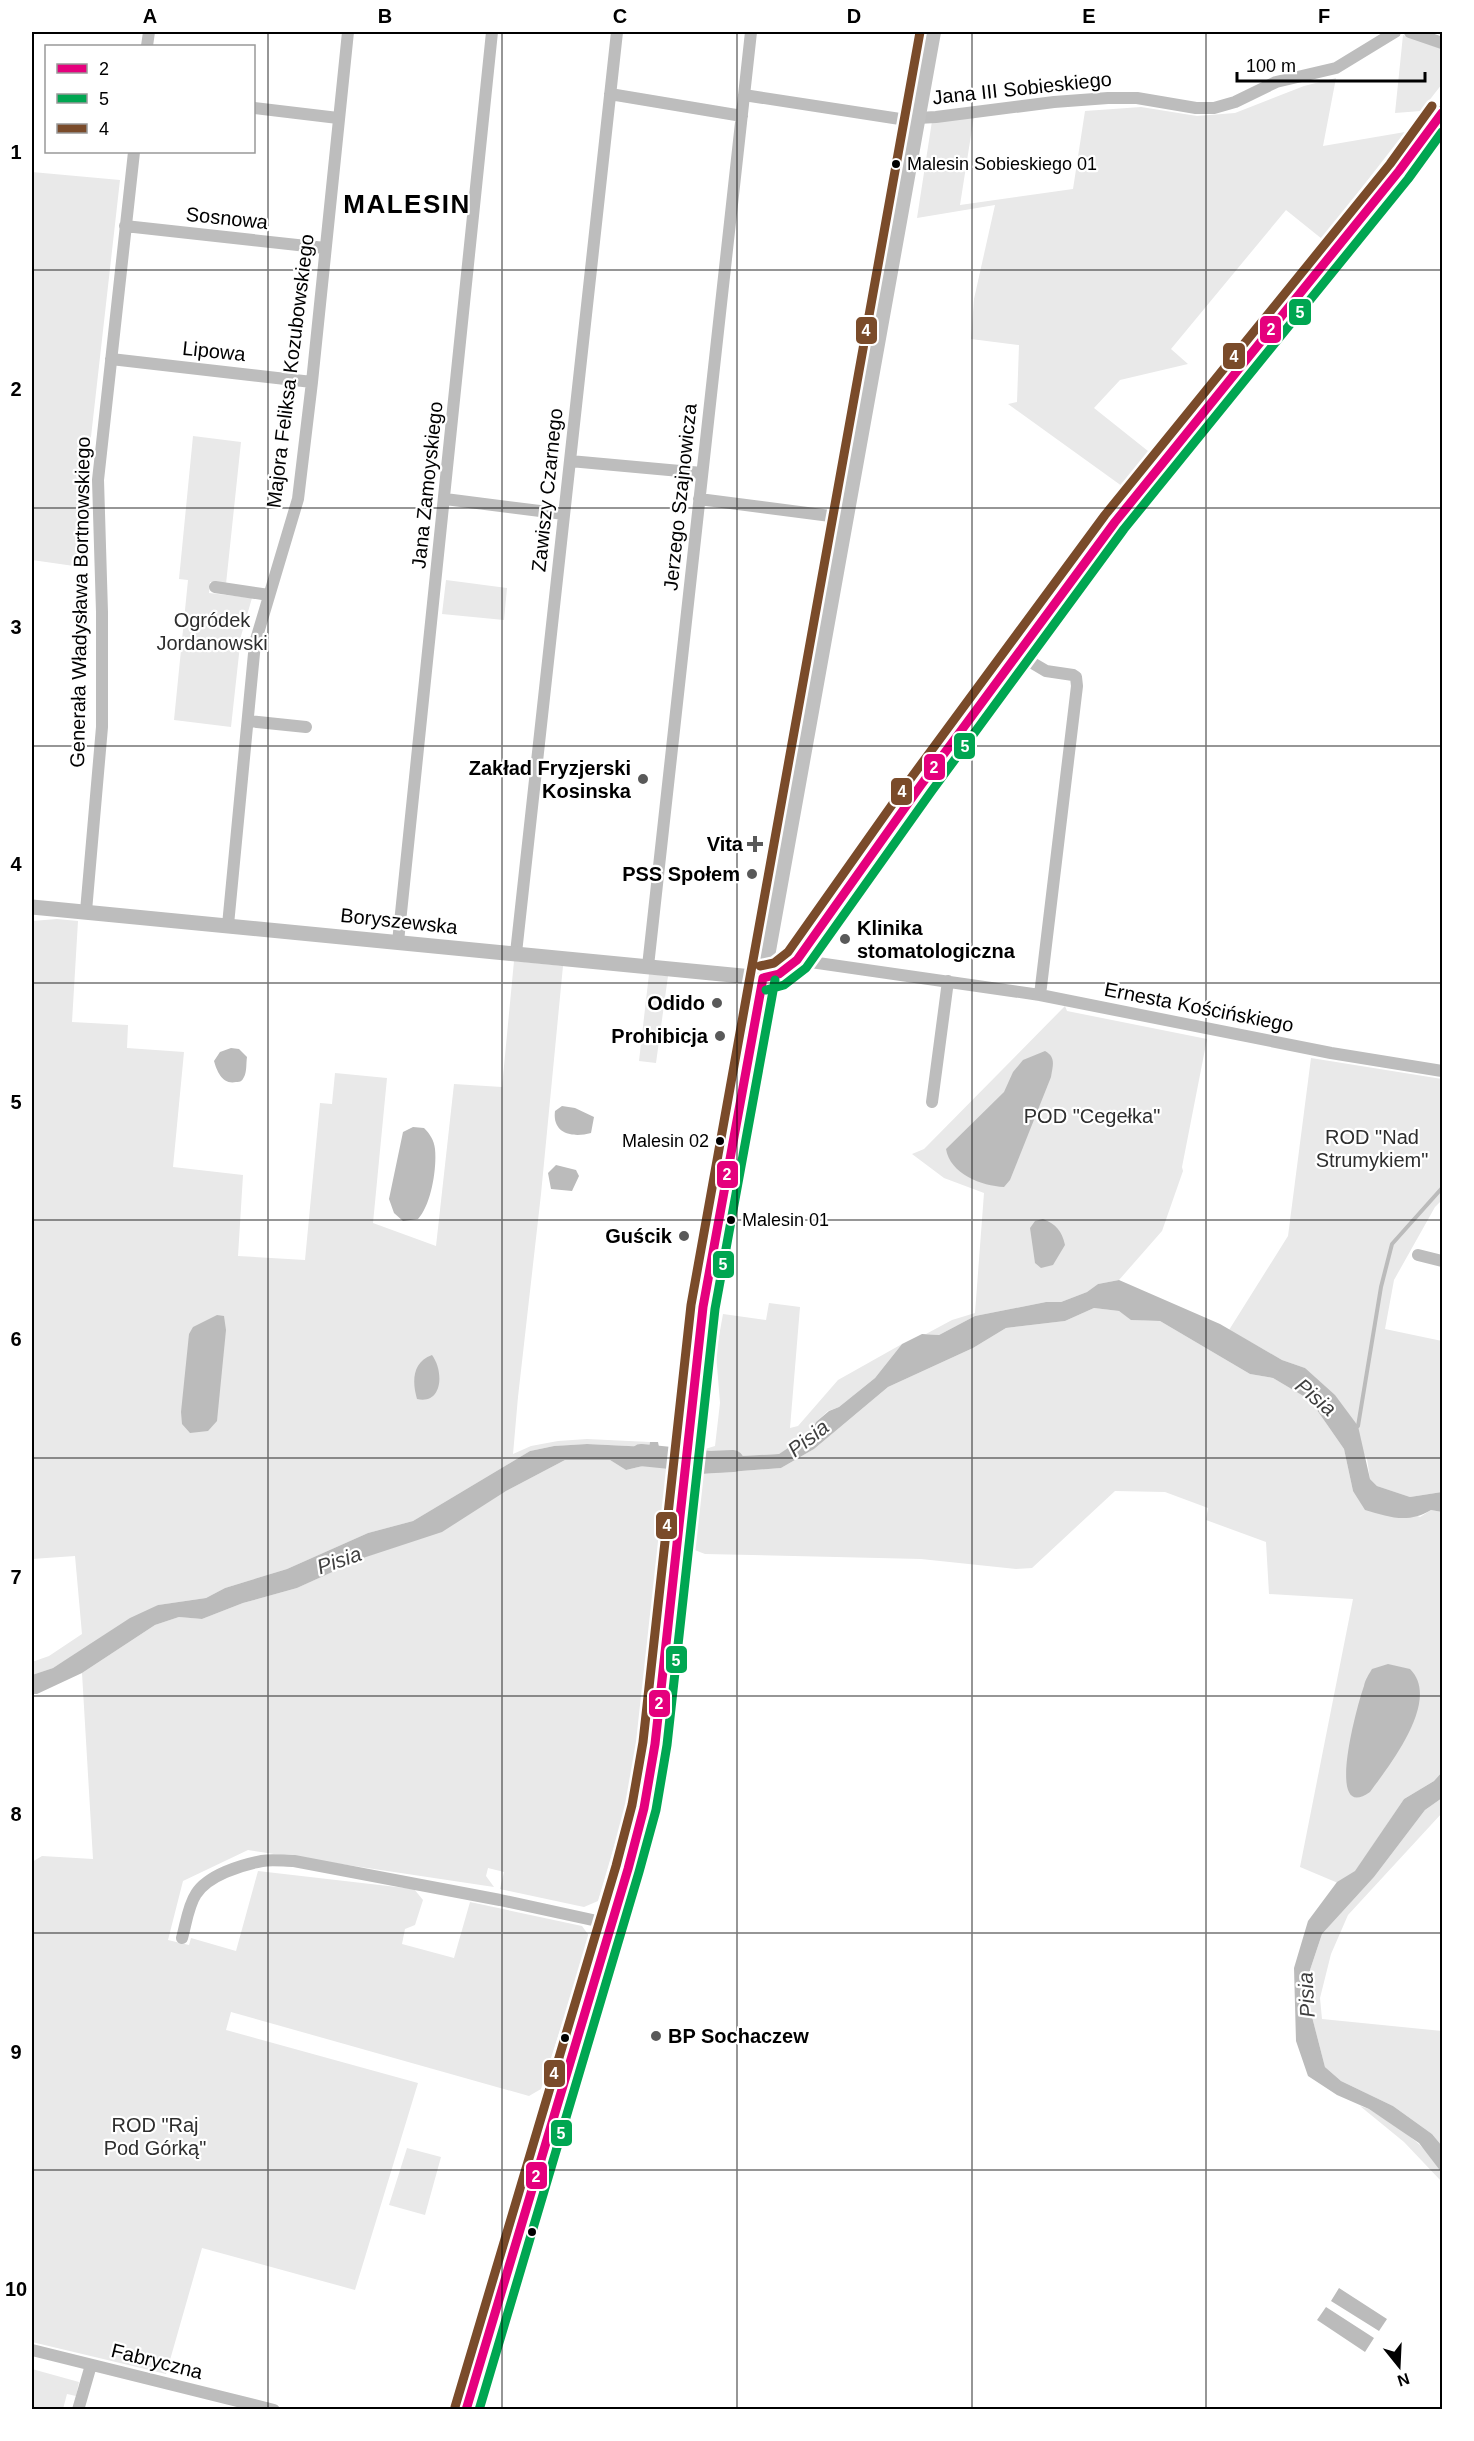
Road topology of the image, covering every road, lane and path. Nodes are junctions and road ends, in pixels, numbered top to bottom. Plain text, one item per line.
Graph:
1 (348, 32) edge
2 (492, 32) edge
3 (617, 32) edge
4 (752, 32) edge
5 (933, 32) edge
6 (1395, 32) edge
7 (1410, 32) edge
8 (1443, 44) edge
9 (610, 94) junction
10 (744, 95) junction
11 (255, 108) edge
12 (1443, 114) edge
13 (742, 116) junction
14 (339, 118) junction
15 (917, 119) junction
16 (134, 153) edge
17 (125, 226) junction
18 (325, 248) junction
19 (111, 359) junction
20 (312, 382) junction
21 (570, 461) junction
22 (702, 473) junction
23 (699, 499) junction
24 (445, 500) junction
25 (564, 514) junction
26 (846, 519) junction
27 (215, 587) dead end
28 (269, 595) junction
29 (1017, 654) junction
30 (248, 721) junction
31 (306, 727) dead end
32 (32, 906) edge
33 (86, 911) junction
34 (228, 925) junction
35 (398, 942) junction
36 (516, 953) junction
37 (796, 960) junction
38 (648, 966) junction
39 (763, 978) junction
40 (948, 981) junction
41 (1040, 995) junction
42 (1443, 1071) edge
43 (932, 1102) dead end
44 (1418, 1255) dead end
45 (1443, 1260) edge
46 (611, 1924) junction
47 (182, 1938) dead end
48 (32, 2350) edge
49 (91, 2365) junction
50 (78, 2409) edge
51 (274, 2409) edge
52 (466, 2409) edge

1 - 14 street, Majora Feliksa Kozubowskiego
2 - 24 street, Jana Zamoyskiego
3 - 9 street, Zawiszy Czarnego
4 - 10 street, Jerzego Szajnowicza
5 - 15 main road
6 - 15 street, Jana III Sobieskiego
7 - 8 street
9 - 13 street
9 - 21 street, Zawiszy Czarnego
10 - 13 street, Jerzego Szajnowicza
10 - 15 street, Jana III Sobieskiego
11 - 14 street
12 - 29 street
13 - 22 street, Jerzego Szajnowicza
14 - 18 street, Majora Feliksa Kozubowskiego
15 - 26 main road
16 - 17 street, Generała Władysława Bortnowskiego
17 - 18 street, Sosnowa
17 - 19 street, Generała Władysława Bortnowskiego
18 - 20 street, Majora Feliksa Kozubowskiego
19 - 20 street, Lipowa
19 - 33 street, Generała Władysława Bortnowskiego
20 - 28 street, Majora Feliksa Kozubowskiego
21 - 22 street
21 - 25 street, Zawiszy Czarnego
22 - 23 street, Jerzego Szajnowicza
23 - 26 street
23 - 38 street, Jerzego Szajnowicza
24 - 25 street
24 - 35 street, Jana Zamoyskiego
25 - 36 street, Zawiszy Czarnego
26 - 39 main road
27 - 28 street
28 - 30 street, Majora Feliksa Kozubowskiego
29 - 37 street
29 - 41 street
30 - 31 street
30 - 34 street, Majora Feliksa Kozubowskiego
32 - 33 street, Boryszewska
33 - 34 street, Boryszewska
34 - 35 street, Boryszewska
35 - 36 street, Boryszewska
36 - 38 street, Boryszewska
37 - 39 street
37 - 40 street, Ernesta Kościńskiego
38 - 39 street, Boryszewska
39 - 46 main road
40 - 41 street, Ernesta Kościńskiego
40 - 43 street
41 - 42 street, Ernesta Kościńskiego
44 - 45 street
46 - 47 street
46 - 52 main road
48 - 49 street, Fabryczna
49 - 50 street
49 - 51 street, Fabryczna

